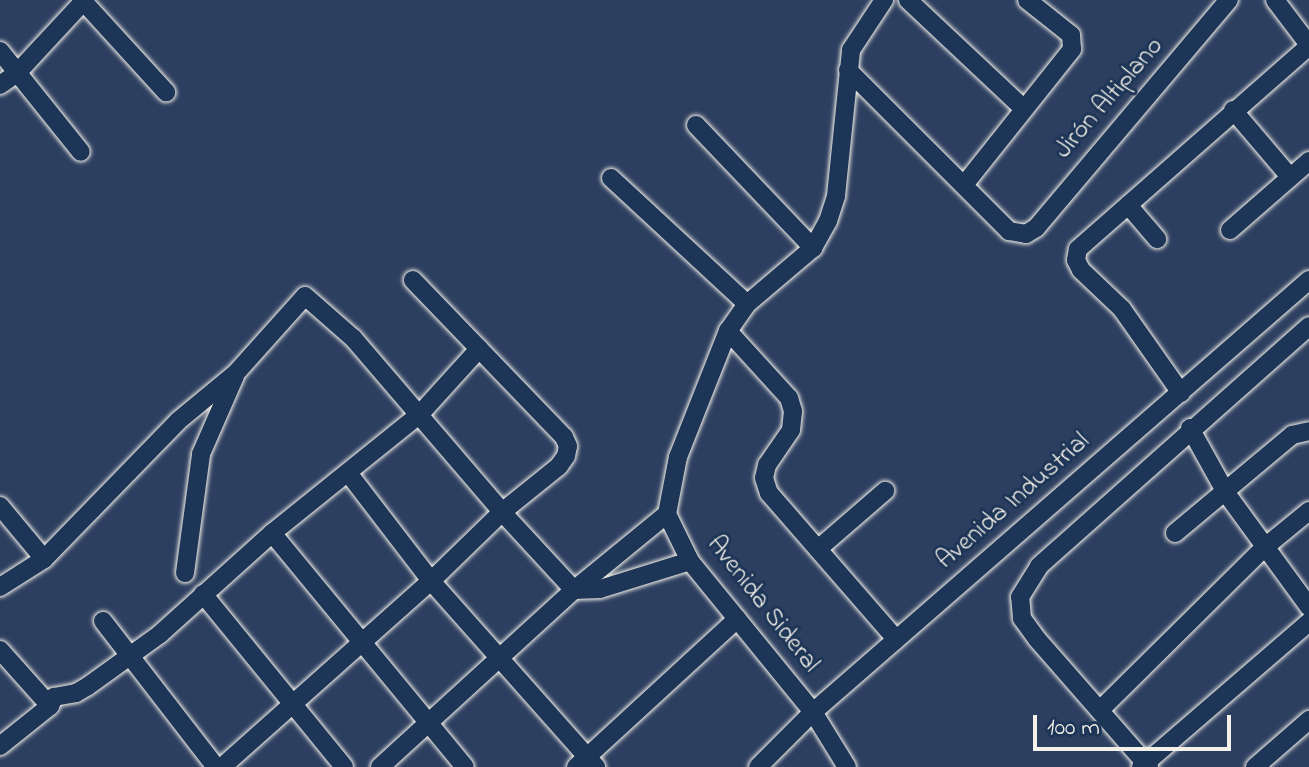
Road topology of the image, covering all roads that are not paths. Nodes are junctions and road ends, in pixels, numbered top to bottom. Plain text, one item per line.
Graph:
1 (884, 0) edge
2 (908, 0) edge
3 (1027, 0) edge
4 (1229, 0) edge
5 (1275, 0) edge
6 (82, 1) edge
7 (1309, 46) edge
8 (0, 51) edge
9 (848, 70) junction
10 (17, 73) junction
11 (0, 85) edge
12 (166, 92) dead end
13 (1024, 109) junction
14 (1233, 110) junction
15 (696, 125) dead end
16 (81, 152) dead end
17 (1309, 161) edge
18 (1290, 177) junction
19 (611, 178) dead end
20 (964, 185) junction
21 (1128, 205) junction
22 (1230, 230) dead end
23 (1157, 239) dead end
24 (813, 248) junction
25 (413, 280) dead end
26 (1309, 280) edge
27 (747, 304) junction
28 (1309, 326) edge
29 (728, 331) junction
30 (479, 349) junction
31 (236, 373) junction
32 (1181, 393) junction
33 (420, 414) junction
34 (1190, 428) junction
35 (1309, 431) edge
36 (349, 474) junction
37 (885, 491) dead end
38 (1226, 493) junction
39 (0, 506) edge
40 (1309, 511) edge
41 (502, 512) junction
42 (667, 514) junction
43 (272, 533) junction
44 (1175, 533) dead end
45 (1265, 547) junction
46 (818, 549) junction
47 (44, 559) junction
48 (690, 561) junction
49 (185, 573) dead end
50 (431, 581) junction
51 (0, 587) edge
52 (574, 590) junction
53 (203, 594) junction
54 (1309, 607) edge
55 (737, 619) junction
56 (103, 621) dead end
57 (1309, 622) edge
58 (896, 639) junction
59 (361, 644) junction
60 (0, 650) edge
61 (130, 658) junction
62 (502, 658) junction
63 (50, 706) junction
64 (291, 706) junction
65 (1100, 710) junction
66 (813, 712) junction
67 (1309, 720) edge
68 (427, 725) junction
69 (0, 746) edge
70 (586, 764) edge
71 (1145, 765) edge
72 (219, 767) edge
73 (344, 767) edge
74 (380, 767) edge
75 (465, 767) edge
76 (758, 767) edge
77 (847, 767) edge
78 (1255, 767) edge

1 - 9 street
2 - 13 street
3 - 13 street
4 - 20 street, Jirón Altiplano
5 - 7 street
6 - 10 street
6 - 12 street
7 - 14 street
8 - 10 street
9 - 20 street
9 - 24 street
10 - 11 street
10 - 16 street
13 - 20 street
14 - 18 street
14 - 21 street
15 - 24 street
17 - 18 street
18 - 22 street
19 - 27 street
21 - 23 street
21 - 32 street
24 - 27 street
25 - 30 street
26 - 32 street, Avenida Industrial
27 - 29 street
28 - 34 street
29 - 42 street
29 - 46 street
30 - 33 street
30 - 41 street
31 - 33 street
31 - 47 street
31 - 49 street
32 - 58 street, Avenida Industrial
33 - 36 street
33 - 41 street
34 - 38 street
34 - 65 street
35 - 38 street
36 - 43 street
36 - 50 street
37 - 46 street
38 - 44 street
38 - 45 street
39 - 47 street
40 - 45 street
41 - 50 street
41 - 52 street
42 - 48 street, Avenida Sideral
42 - 52 street
43 - 53 street
43 - 59 street
45 - 54 street
45 - 65 street
46 - 58 street
47 - 51 street
48 - 52 street
48 - 55 street, Avenida Sideral
50 - 59 street
50 - 62 street
52 - 62 street
53 - 61 street
53 - 64 street
55 - 66 street, Avenida Sideral
55 - 70 street
56 - 61 street
57 - 71 street
58 - 66 street, Avenida Industrial
59 - 64 street
59 - 68 street
60 - 63 street
61 - 63 street
61 - 72 street
62 - 68 street
62 - 70 street
63 - 69 street
64 - 72 street
64 - 73 street
65 - 71 street
66 - 76 street, Avenida Industrial
66 - 77 street, Avenida Sideral
67 - 78 street
68 - 74 street
68 - 75 street

